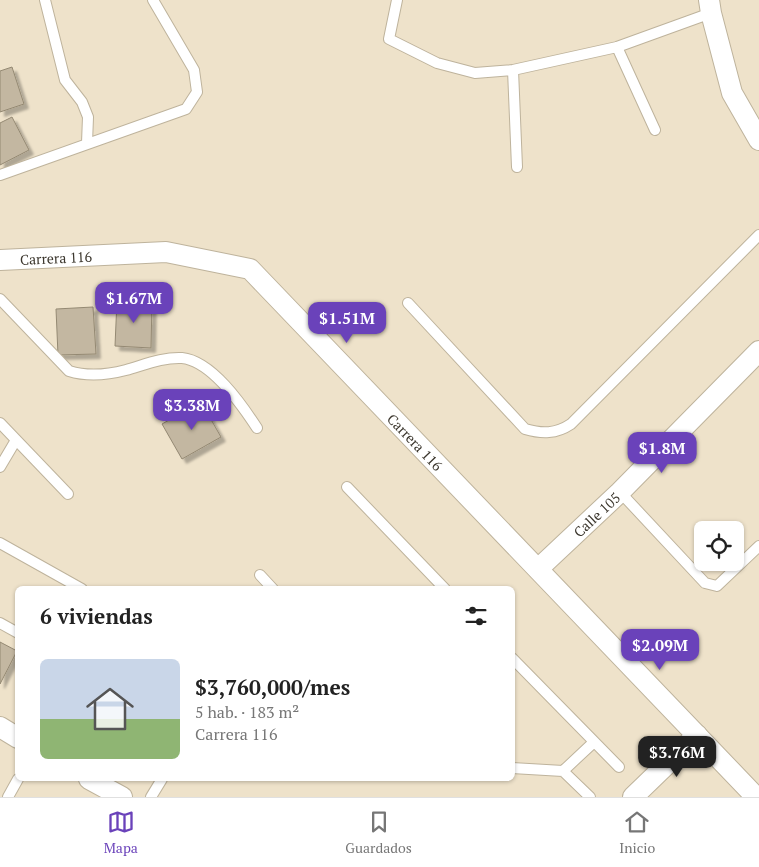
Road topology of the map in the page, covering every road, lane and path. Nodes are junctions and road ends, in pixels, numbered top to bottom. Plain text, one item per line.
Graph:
1 (45, 0) edge
2 (153, 0) edge
3 (398, 0) edge
4 (710, 6) edge
5 (616, 47) junction
6 (513, 70) junction
7 (655, 130) dead end
8 (759, 140) edge
9 (87, 143) junction
10 (517, 167) dead end
11 (0, 174) edge
12 (759, 235) edge
13 (0, 260) edge
14 (0, 299) edge
15 (408, 304) dead end
16 (759, 351) edge
17 (0, 423) edge
18 (257, 428) dead end
19 (16, 440) junction
20 (0, 468) edge
21 (347, 487) dead end
22 (620, 492) junction
23 (68, 494) dead end
24 (0, 543) edge
25 (759, 546) edge
26 (538, 569) junction
27 (260, 575) dead end
28 (77, 586) edge
29 (270, 586) edge
30 (443, 586) edge
31 (0, 624) edge
32 (15, 632) edge
33 (515, 661) edge
34 (0, 727) edge
35 (697, 734) junction
36 (15, 736) edge
37 (594, 742) junction
38 (619, 767) dead end
39 (515, 768) edge
40 (563, 770) junction
41 (17, 781) edge
42 (93, 781) edge
43 (161, 781) edge
44 (8, 797) edge
45 (122, 797) edge
46 (151, 797) edge
47 (590, 797) edge
48 (633, 797) edge
49 (756, 797) edge

1 - 9 lane
2 - 9 lane
3 - 6 lane
4 - 5 lane
4 - 8 street
5 - 6 lane
5 - 7 lane
6 - 10 lane
9 - 11 lane
12 - 15 lane
13 - 26 street, Carrera 116
14 - 18 lane
16 - 22 street, Calle 105
17 - 19 lane
19 - 20 lane
19 - 23 lane
21 - 30 lane
22 - 25 lane
22 - 26 street, Calle 105
24 - 28 lane
26 - 35 street, Carrera 116
27 - 29 lane
31 - 32 lane
33 - 37 lane
34 - 36 street
35 - 48 street
35 - 49 street, Carrera 116
37 - 38 lane
37 - 40 lane
39 - 40 lane
40 - 47 lane
41 - 44 lane
42 - 45 street
43 - 46 lane

